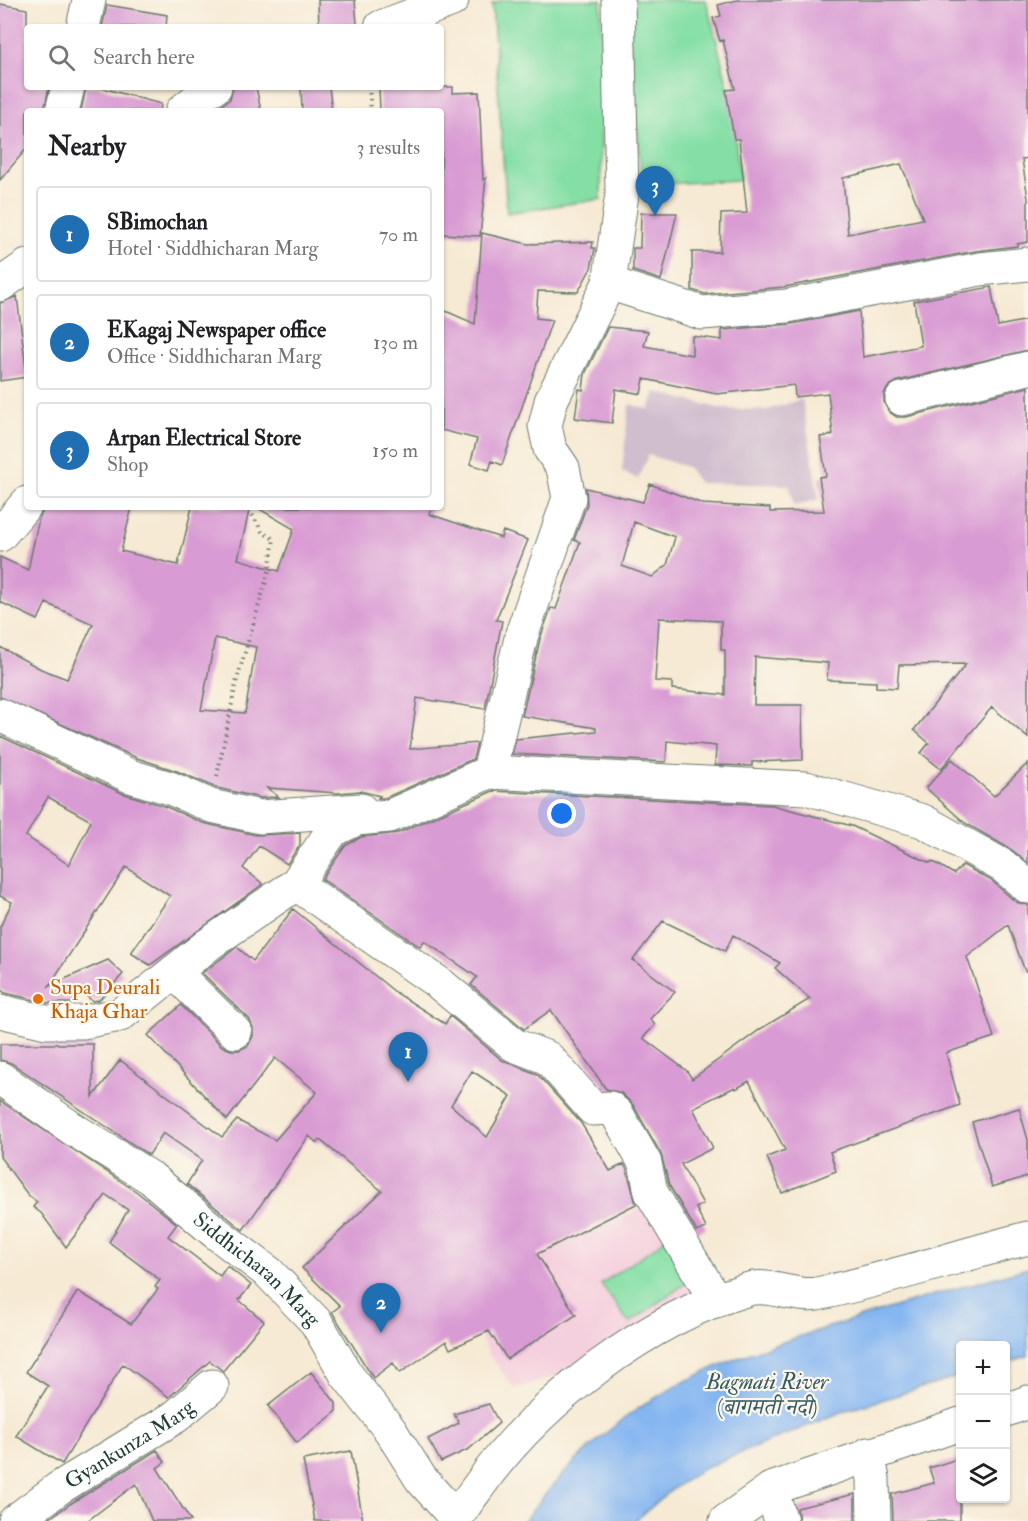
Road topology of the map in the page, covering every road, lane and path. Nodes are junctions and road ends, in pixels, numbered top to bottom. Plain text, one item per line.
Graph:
1 (89, 0) edge
2 (618, 0) edge
3 (444, 1) edge
4 (84, 24) edge
5 (388, 24) edge
6 (67, 90) edge
7 (211, 90) edge
8 (369, 90) edge
9 (63, 108) edge
10 (186, 108) edge
11 (371, 108) edge
12 (1028, 264) edge
13 (24, 268) edge
14 (609, 283) junction
15 (0, 285) edge
16 (1028, 368) edge
17 (902, 399) dead end
18 (24, 507) edge
19 (250, 510) edge
20 (0, 535) edge
21 (0, 715) edge
22 (489, 772) junction
23 (211, 806) junction
24 (390, 816) junction
25 (296, 884) junction
26 (1028, 887) edge
27 (174, 972) junction
28 (0, 1011) edge
29 (235, 1032) dead end
30 (0, 1078) edge
31 (1028, 1238) edge
32 (716, 1301) junction
33 (212, 1386) dead end
34 (1028, 1402) edge
35 (1010, 1408) edge
36 (956, 1425) edge
37 (868, 1454) junction
38 (771, 1489) junction
39 (34, 1516) edge
40 (455, 1520) edge
41 (726, 1521) edge
42 (781, 1521) edge
43 (874, 1521) edge

1 - 4 street
2 - 14 street
3 - 5 street
6 - 9 street
7 - 10 street
8 - 11 path
12 - 14 street
13 - 15 street
14 - 22 street
16 - 17 street
18 - 20 street
19 - 23 path
21 - 23 street
22 - 24 street
22 - 26 street
23 - 24 street
24 - 25 street
25 - 27 street
25 - 32 street
27 - 28 street
27 - 29 street
30 - 40 street, Siddhicharan Marg
31 - 32 street
32 - 40 street
33 - 39 street, Gyankunza Marg
34 - 35 street
36 - 37 street
37 - 38 street
37 - 43 street
38 - 41 street
38 - 42 street

